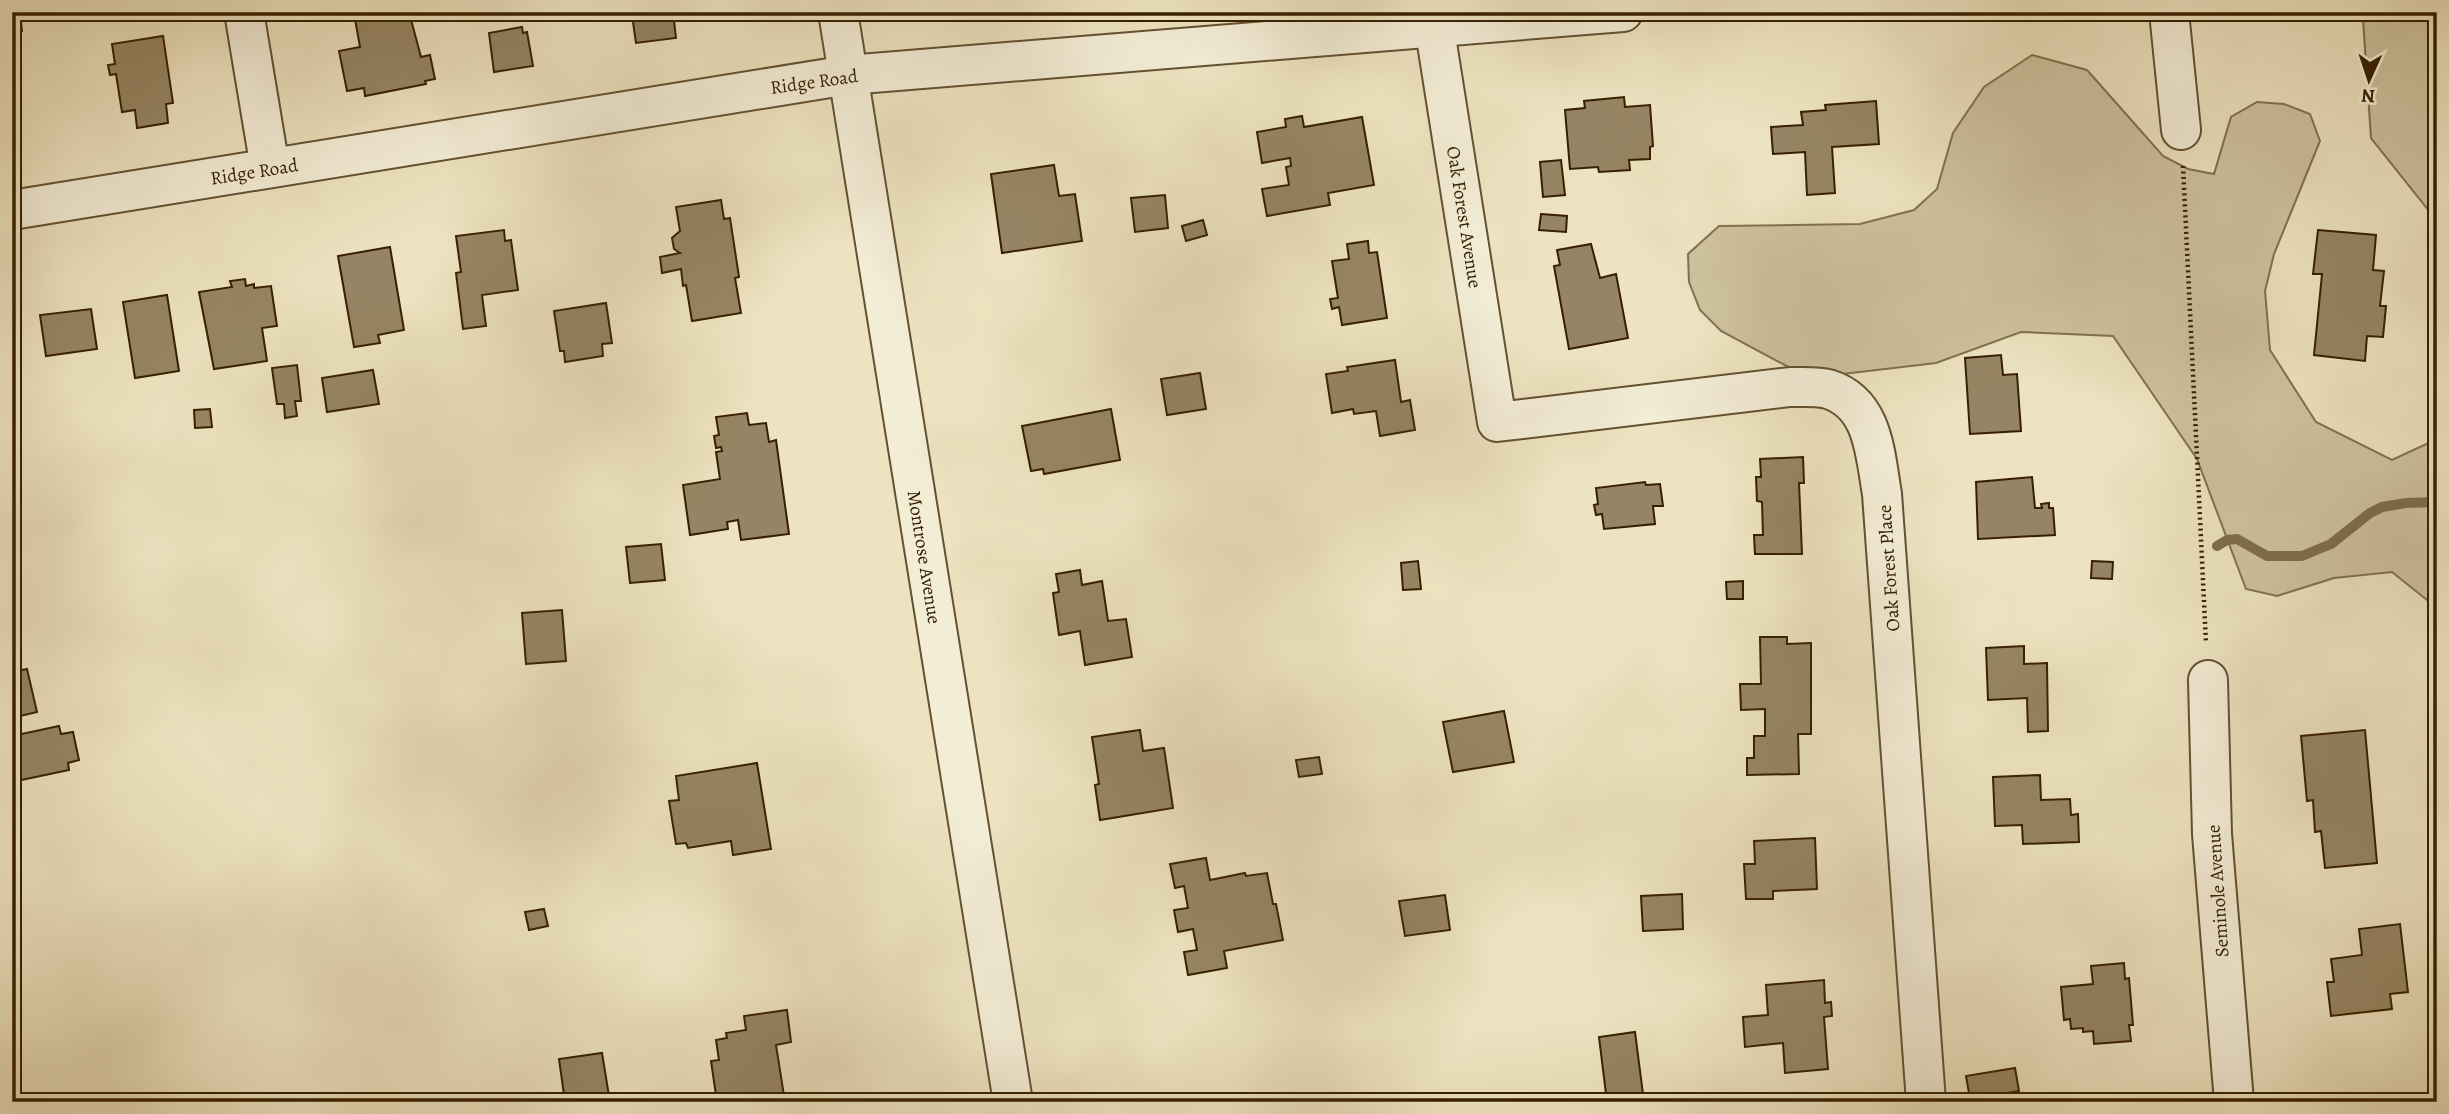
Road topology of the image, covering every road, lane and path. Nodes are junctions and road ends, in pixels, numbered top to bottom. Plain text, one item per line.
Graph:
1 (244, 12) edge
2 (838, 12) edge
3 (1623, 12) edge
4 (2169, 12) edge
5 (1433, 20) edge
6 (848, 75) junction
7 (2180, 130) joint
8 (270, 168) junction
9 (12, 210) edge
10 (1497, 422) joint
11 (2208, 680) joint
12 (1013, 1102) edge
13 (1926, 1102) edge
14 (2234, 1102) edge

1 - 8 street
2 - 6 street, Montrose Avenue
3 - 5 street, Ridge Road
4 - 7 street
5 - 6 street, Ridge Road
5 - 10 street, Oak Forest Avenue
6 - 8 street, Ridge Road
6 - 12 street, Montrose Avenue
7 - 11 path
8 - 9 street, Ridge Road
10 - 13 street, Oak Forest Place
11 - 14 street, Seminole Avenue

